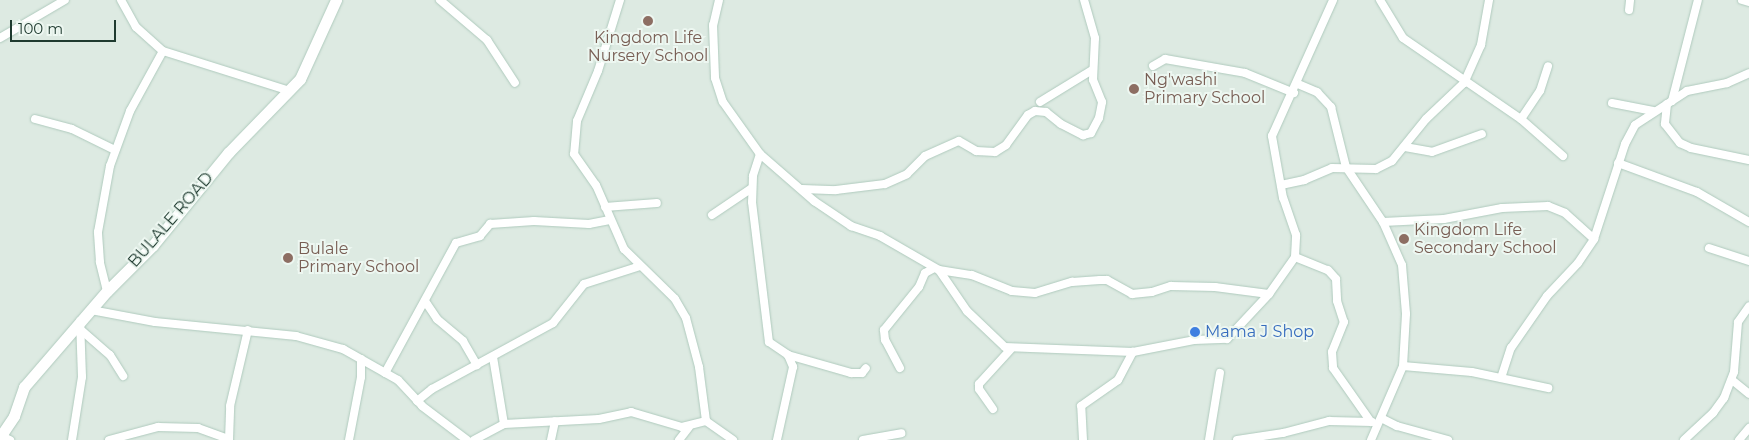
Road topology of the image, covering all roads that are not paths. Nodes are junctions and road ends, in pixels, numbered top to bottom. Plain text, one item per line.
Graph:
1 (65, 0) edge
2 (121, 0) edge
3 (336, 0) edge
4 (440, 0) edge
5 (620, 0) edge
6 (719, 0) edge
7 (1084, 0) edge
8 (1334, 0) edge
9 (1380, 0) edge
10 (1489, 0) edge
11 (1630, 0) edge
12 (1698, 0) edge
13 (1742, 0) edge
14 (1749, 2) edge
15 (1629, 10) dead end
16 (0, 38) edge
17 (163, 51) junction
18 (1152, 66) dead end
19 (1548, 66) dead end
20 (1092, 70) junction
21 (1749, 73) edge
22 (515, 83) dead end
23 (1464, 83) junction
24 (1298, 84) junction
25 (290, 91) junction
26 (1294, 93) junction
27 (1040, 102) dead end
28 (1669, 102) junction
29 (1612, 103) dead end
30 (1653, 111) junction
31 (35, 119) dead end
32 (1521, 119) junction
33 (1482, 134) dead end
34 (1405, 147) junction
35 (115, 150) junction
36 (760, 154) junction
37 (1562, 156) dead end
38 (1749, 160) edge
39 (1618, 164) junction
40 (1346, 167) junction
41 (1281, 185) junction
42 (752, 188) junction
43 (802, 189) junction
44 (657, 203) dead end
45 (605, 207) junction
46 (712, 215) dead end
47 (610, 220) junction
48 (1383, 222) junction
49 (1749, 222) edge
50 (1594, 240) junction
51 (1710, 248) dead end
52 (1295, 257) junction
53 (1749, 261) edge
54 (925, 264) junction
55 (640, 266) junction
56 (937, 269) junction
57 (925, 273) junction
58 (107, 291) junction
59 (1268, 294) junction
60 (425, 302) junction
61 (1749, 306) edge
62 (91, 310) junction
63 (80, 326) junction
64 (248, 330) junction
65 (1011, 349) junction
66 (1133, 352) junction
67 (788, 355) junction
68 (493, 357) junction
69 (361, 359) junction
70 (478, 365) junction
71 (1403, 366) junction
72 (866, 368) dead end
73 (900, 368) dead end
74 (385, 372) junction
75 (1220, 373) dead end
76 (123, 376) dead end
77 (1501, 378) junction
78 (1732, 380) junction
79 (1548, 388) dead end
80 (1749, 394) edge
81 (417, 401) junction
82 (993, 409) dead end
83 (555, 421) junction
84 (706, 421) junction
85 (1376, 421) junction
86 (504, 424) junction
87 (689, 427) junction
88 (1749, 428) edge
89 (901, 433) dead end
90 (4, 438) edge
91 (229, 439) edge
92 (72, 440) edge
93 (109, 440) edge
94 (349, 440) edge
95 (467, 440) edge
96 (474, 440) edge
97 (551, 440) edge
98 (679, 440) edge
99 (733, 440) edge
100 (777, 440) edge
101 (863, 440) edge
102 (1083, 440) edge
103 (1208, 440) edge
104 (1236, 440) edge
105 (1371, 440) edge
106 (1448, 440) edge
107 (1684, 440) edge
108 (1739, 440) edge

1 - 16 street
2 - 17 street
3 - 25 street, BULALE ROAD
4 - 22 street
5 - 45 street
6 - 36 street
7 - 20 street
8 - 24 street
9 - 23 street
10 - 23 street
11 - 15 street
12 - 28 street
13 - 14 street
17 - 25 street
17 - 35 street
18 - 26 street
19 - 32 street
20 - 27 street
20 - 43 street
21 - 28 street
23 - 32 street
23 - 34 street
24 - 26 street
24 - 40 street
25 - 58 street, BULALE ROAD
26 - 41 street
28 - 30 street
28 - 38 street
29 - 30 street
30 - 39 street
31 - 35 street
32 - 37 street
33 - 34 street
34 - 40 street
35 - 58 street
36 - 42 street
36 - 43 street
39 - 49 street
39 - 50 street
40 - 41 street
40 - 48 street
41 - 52 street
42 - 46 street
42 - 67 street
43 - 54 street
44 - 45 street
45 - 47 street
47 - 55 street
47 - 60 street
48 - 50 street
48 - 71 street
50 - 77 street
51 - 53 street
52 - 59 street
52 - 85 street
54 - 56 street
54 - 57 street
55 - 68 street
55 - 84 street
56 - 57 street
56 - 59 street
56 - 65 street
57 - 73 street
58 - 62 street, BULALE ROAD
59 - 66 street
60 - 70 street
60 - 74 street
61 - 78 street
62 - 63 street, BULALE ROAD
62 - 64 street
63 - 76 street
63 - 90 street, BULALE ROAD
63 - 92 street
64 - 69 street
64 - 91 street
65 - 66 street
65 - 82 street
66 - 102 street
67 - 72 street
67 - 100 street
68 - 70 street
68 - 86 street
69 - 74 street
69 - 94 street
70 - 81 street
71 - 77 street
71 - 85 street
74 - 81 street
75 - 103 street
77 - 79 street
78 - 80 street
78 - 107 street
81 - 95 street
83 - 86 street
83 - 87 street
83 - 97 street
84 - 87 street
84 - 99 street
85 - 104 street
85 - 105 street
85 - 106 street
86 - 96 street
87 - 98 street
88 - 108 street
89 - 101 street
91 - 93 street

